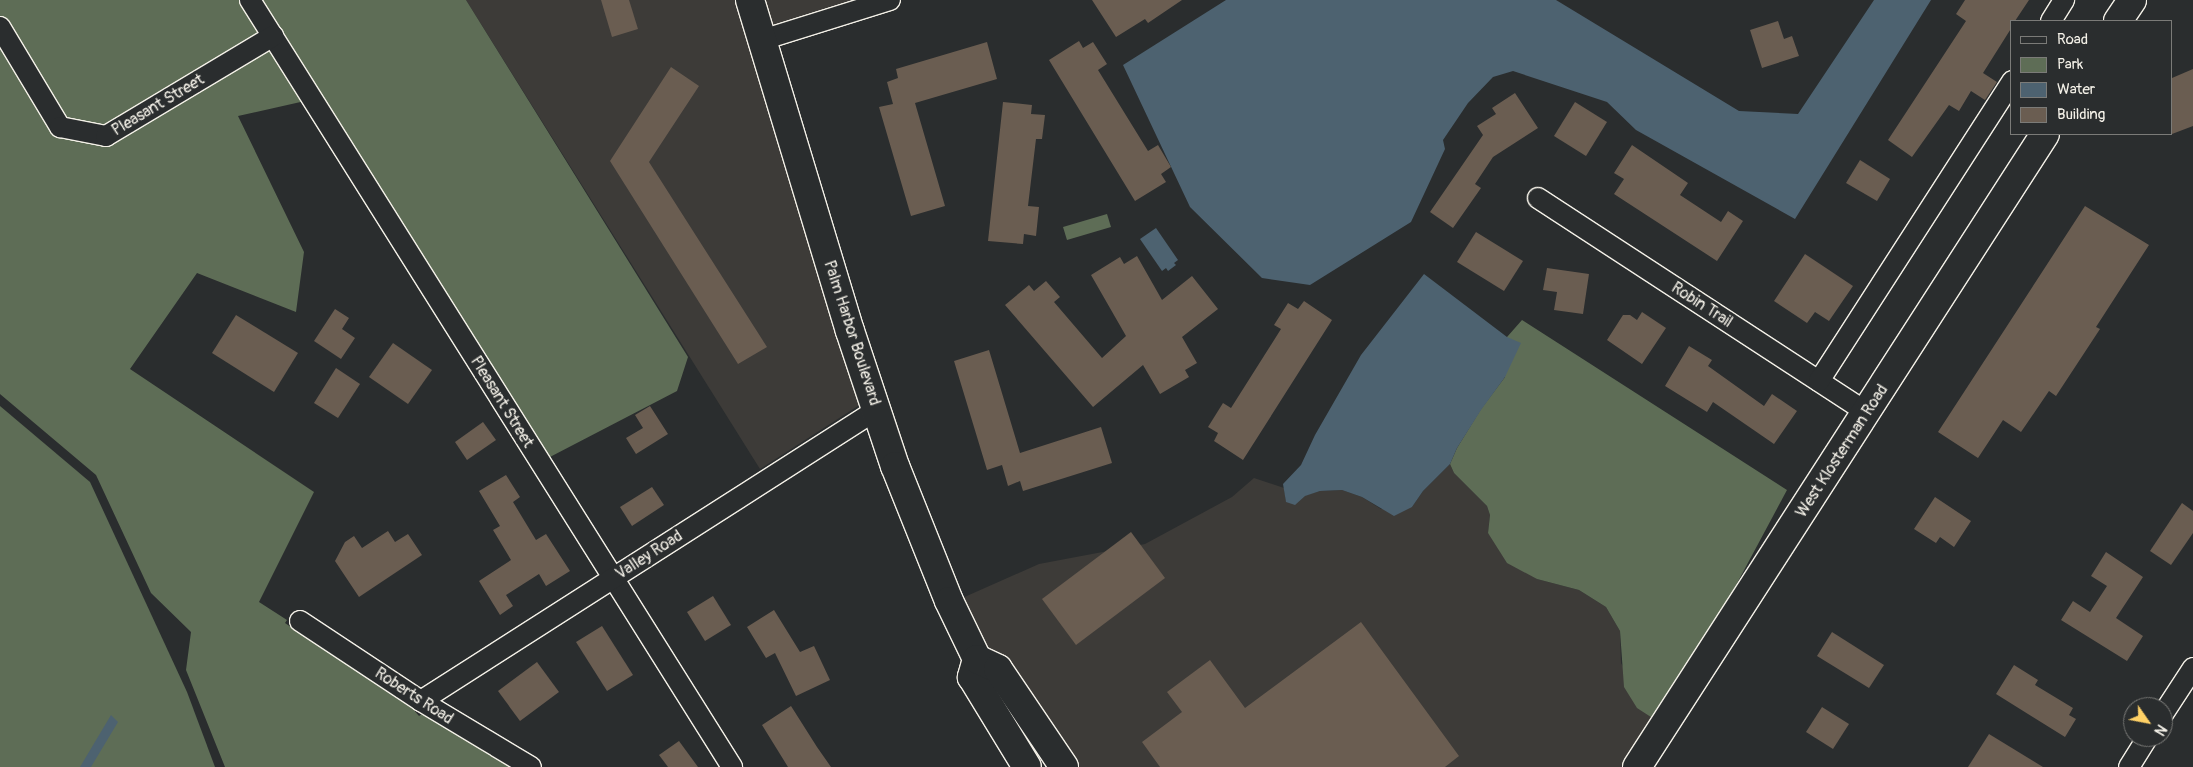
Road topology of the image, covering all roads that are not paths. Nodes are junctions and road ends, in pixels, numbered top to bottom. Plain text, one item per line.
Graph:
1 (250, 0) edge
2 (750, 0) edge
3 (890, 0) edge
4 (2064, 0) edge
5 (2132, 0) edge
6 (2051, 20) edge
7 (2119, 20) edge
8 (0, 27) edge
9 (273, 36) junction
10 (762, 40) junction
11 (2010, 85) edge
12 (2044, 135) edge
13 (1538, 198) dead end
14 (1819, 381) junction
15 (878, 409) junction
16 (1866, 412) junction
17 (613, 579) junction
18 (300, 621) dead end
19 (976, 659) junction
20 (2193, 668) edge
21 (2173, 699) edge
22 (421, 701) junction
23 (2142, 747) edge
24 (531, 767) edge
25 (732, 767) edge
26 (1027, 767) edge
27 (1064, 767) edge
28 (1637, 767) edge
29 (2129, 767) edge

1 - 9 street, Pleasant Street
2 - 10 main road, Palm Harbor Boulevard
3 - 10 street
4 - 6 street
5 - 7 main road
8 - 9 street, Pleasant Street
9 - 17 street, Pleasant Street
10 - 15 main road, Palm Harbor Boulevard
11 - 14 street
12 - 16 main road, West Klosterman Road
13 - 14 street, Robin Trail
14 - 16 street, Robin Trail
15 - 17 street, Valley Road
15 - 19 main road, Palm Harbor Boulevard
16 - 28 main road, West Klosterman Road
17 - 22 street, Valley Road
17 - 25 street, Pleasant Street
18 - 22 street, Roberts Road
19 - 26 main road, Palm Harbor Boulevard
19 - 27 main road
20 - 21 street
22 - 24 street, Roberts Road
23 - 29 street

